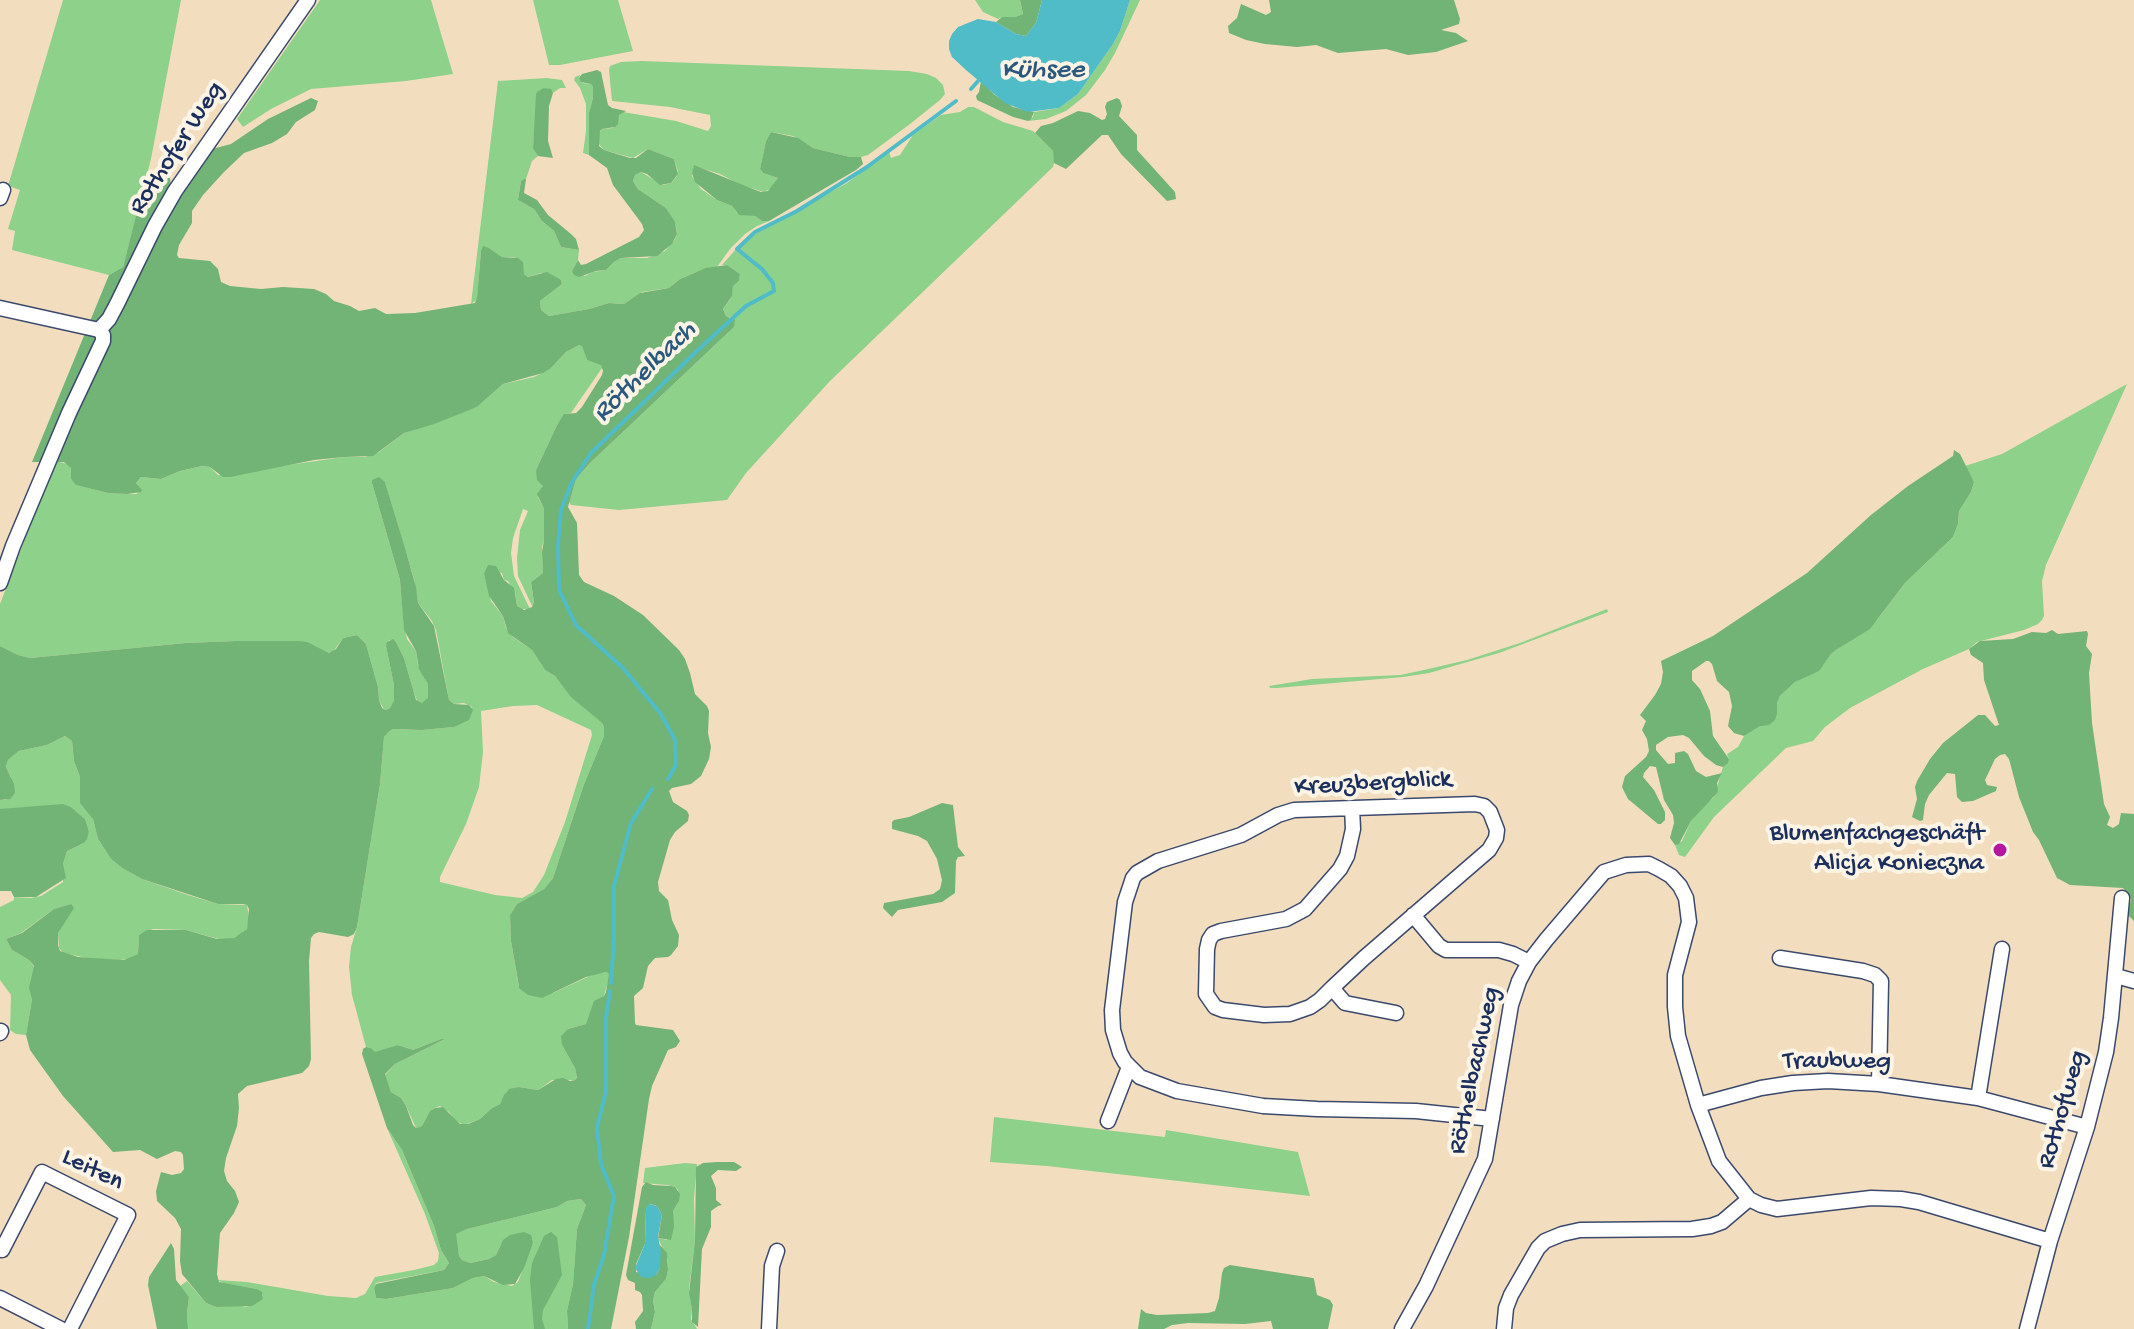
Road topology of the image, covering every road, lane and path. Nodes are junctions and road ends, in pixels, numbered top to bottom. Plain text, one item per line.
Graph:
1 (308, 0) edge
2 (0, 308) edge
3 (99, 330) junction
4 (7, 546) edge
5 (0, 583) edge
6 (1352, 808) junction
7 (2122, 898) dead end
8 (1413, 915) junction
9 (2002, 949) dead end
10 (1780, 958) dead end
11 (1529, 962) junction
12 (2116, 976) junction
13 (2134, 981) edge
14 (1332, 988) junction
15 (1396, 1013) dead end
16 (1129, 1067) junction
17 (1879, 1084) junction
18 (1978, 1098) junction
19 (1698, 1105) junction
20 (1492, 1119) junction
21 (1108, 1121) dead end
22 (2087, 1127) junction
23 (1749, 1199) junction
24 (2050, 1241) junction
25 (1, 1251) edge
26 (777, 1251) dead end
27 (0, 1298) edge
28 (61, 1329) edge
29 (70, 1329) edge
30 (769, 1329) edge
31 (1402, 1329) edge
32 (1504, 1329) edge
33 (2027, 1329) edge

1 - 3 street, Rothofer Weg
2 - 3 street
3 - 4 street
4 - 5 street
6 - 8 street, Kreuzbergblick
6 - 14 street
6 - 16 street, Kreuzbergblick
7 - 12 street, Rothofweg
8 - 11 street
8 - 14 street
9 - 18 street
10 - 17 street
11 - 19 street, Röthelbachweg
11 - 20 street, Röthelbachweg
12 - 13 street
12 - 22 street, Rothofweg
14 - 15 street
16 - 20 street
16 - 21 street
17 - 18 street, Traubweg
17 - 19 street, Traubweg
18 - 22 street, Traubweg
19 - 23 street
20 - 31 street, Röthelbachweg
22 - 24 street, Rothofweg
23 - 24 street
23 - 32 street
24 - 33 street, Rothofweg
25 - 29 street, Leiten
26 - 30 street
27 - 28 street

